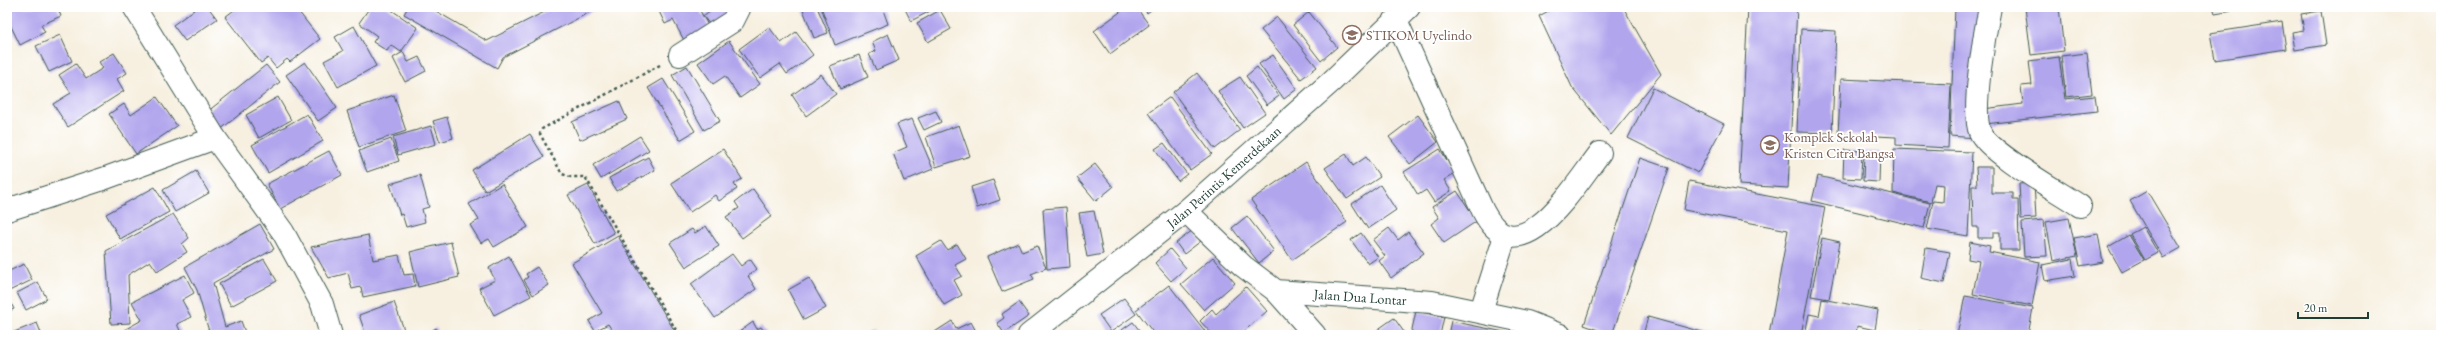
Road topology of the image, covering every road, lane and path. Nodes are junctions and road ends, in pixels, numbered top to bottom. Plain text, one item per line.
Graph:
1 (134, 7) edge
2 (1990, 7) edge
3 (742, 8) edge
4 (1403, 13) edge
5 (680, 55) joint
6 (215, 138) junction
7 (1600, 153) dead end
8 (2080, 206) dead end
9 (7, 210) edge
10 (1186, 212) junction
11 (1505, 236) junction
12 (1276, 291) junction
13 (1481, 311) junction
14 (331, 335) edge
15 (679, 335) edge
16 (1029, 335) edge
17 (1315, 335) edge
18 (1560, 335) edge

1 - 6 street
2 - 8 street
3 - 5 street
4 - 10 street, Jalan Perintis Kemerdekaan
4 - 11 street
5 - 15 path
6 - 9 street
6 - 14 street
7 - 11 street
10 - 12 street
10 - 16 street, Jalan Perintis Kemerdekaan
11 - 13 street
12 - 13 street, Jalan Dua Lontar
12 - 17 street
13 - 18 street, Jalan Dua Lontar

